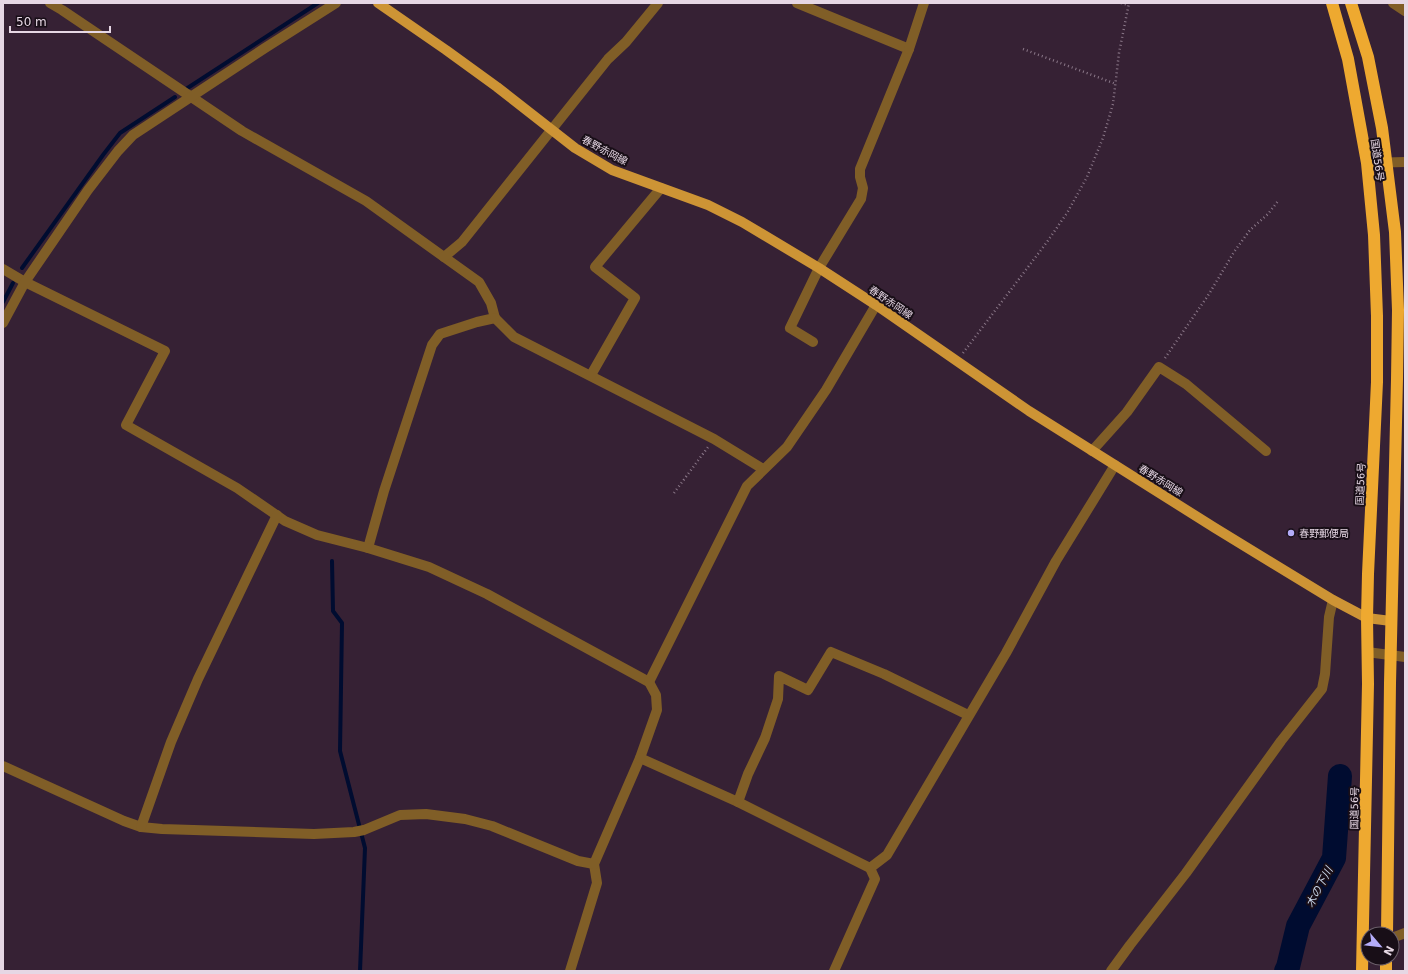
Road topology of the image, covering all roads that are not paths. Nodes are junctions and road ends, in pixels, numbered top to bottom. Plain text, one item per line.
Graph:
1 (50, 3) edge
2 (336, 3) edge
3 (378, 3) edge
4 (658, 3) edge
5 (797, 3) edge
6 (924, 3) edge
7 (1332, 3) edge
8 (1351, 3) edge
9 (1393, 3) edge
10 (1405, 12) edge
11 (909, 48) junction
12 (189, 97) junction
13 (551, 130) junction
14 (1387, 162) junction
15 (1405, 162) edge
16 (1367, 163) junction
17 (661, 188) junction
18 (444, 257) junction
19 (819, 268) junction
20 (3, 269) edge
21 (25, 282) junction
22 (876, 305) junction
23 (495, 318) junction
24 (3, 323) edge
25 (812, 342) dead end
26 (591, 375) junction
27 (1266, 451) dead end
28 (1092, 452) junction
29 (1115, 465) junction
30 (763, 469) junction
31 (276, 515) junction
32 (368, 548) junction
33 (1333, 600) junction
34 (1367, 618) junction
35 (1391, 621) junction
36 (1368, 652) junction
37 (1391, 654) junction
38 (1405, 657) edge
39 (649, 682) junction
40 (968, 715) junction
41 (640, 758) junction
42 (3, 766) edge
43 (738, 802) junction
44 (140, 827) junction
45 (594, 864) junction
46 (870, 868) junction
47 (1387, 926) edge
48 (570, 971) edge
49 (834, 971) edge
50 (1112, 971) edge
51 (1362, 971) edge

1 - 12 street
2 - 12 street
3 - 13 main road, 春野赤岡線
4 - 13 street
5 - 11 street
6 - 11 street
7 - 16 highway, 国道56号
8 - 14 highway, 国道56号
9 - 10 street
11 - 19 street
12 - 18 street
12 - 21 street
13 - 17 main road, 春野赤岡線
13 - 18 street
14 - 15 street
14 - 16 street
14 - 35 highway, 国道56号
16 - 34 highway, 国道56号
17 - 19 main road, 春野赤岡線
17 - 26 street
18 - 23 street
19 - 22 main road, 春野赤岡線
19 - 25 street
20 - 21 street
21 - 24 street
21 - 31 street
22 - 28 main road, 春野赤岡線
22 - 30 street
23 - 26 street
23 - 32 street
26 - 30 street
27 - 28 street
28 - 29 main road, 春野赤岡線
29 - 33 main road, 春野赤岡線
29 - 40 street
30 - 39 street
31 - 32 street
31 - 44 street
32 - 39 street
33 - 34 main road, 春野赤岡線
33 - 50 street
34 - 35 main road, 春野赤岡線
34 - 36 highway, 国道56号
35 - 37 highway, 国道56号
36 - 37 street
36 - 51 highway, 国道56号
37 - 38 street
37 - 47 highway, 国道56号
39 - 41 street
40 - 43 street
40 - 46 street
41 - 43 street
41 - 45 street
42 - 44 street
43 - 46 street
44 - 45 street
45 - 48 street
46 - 49 street

